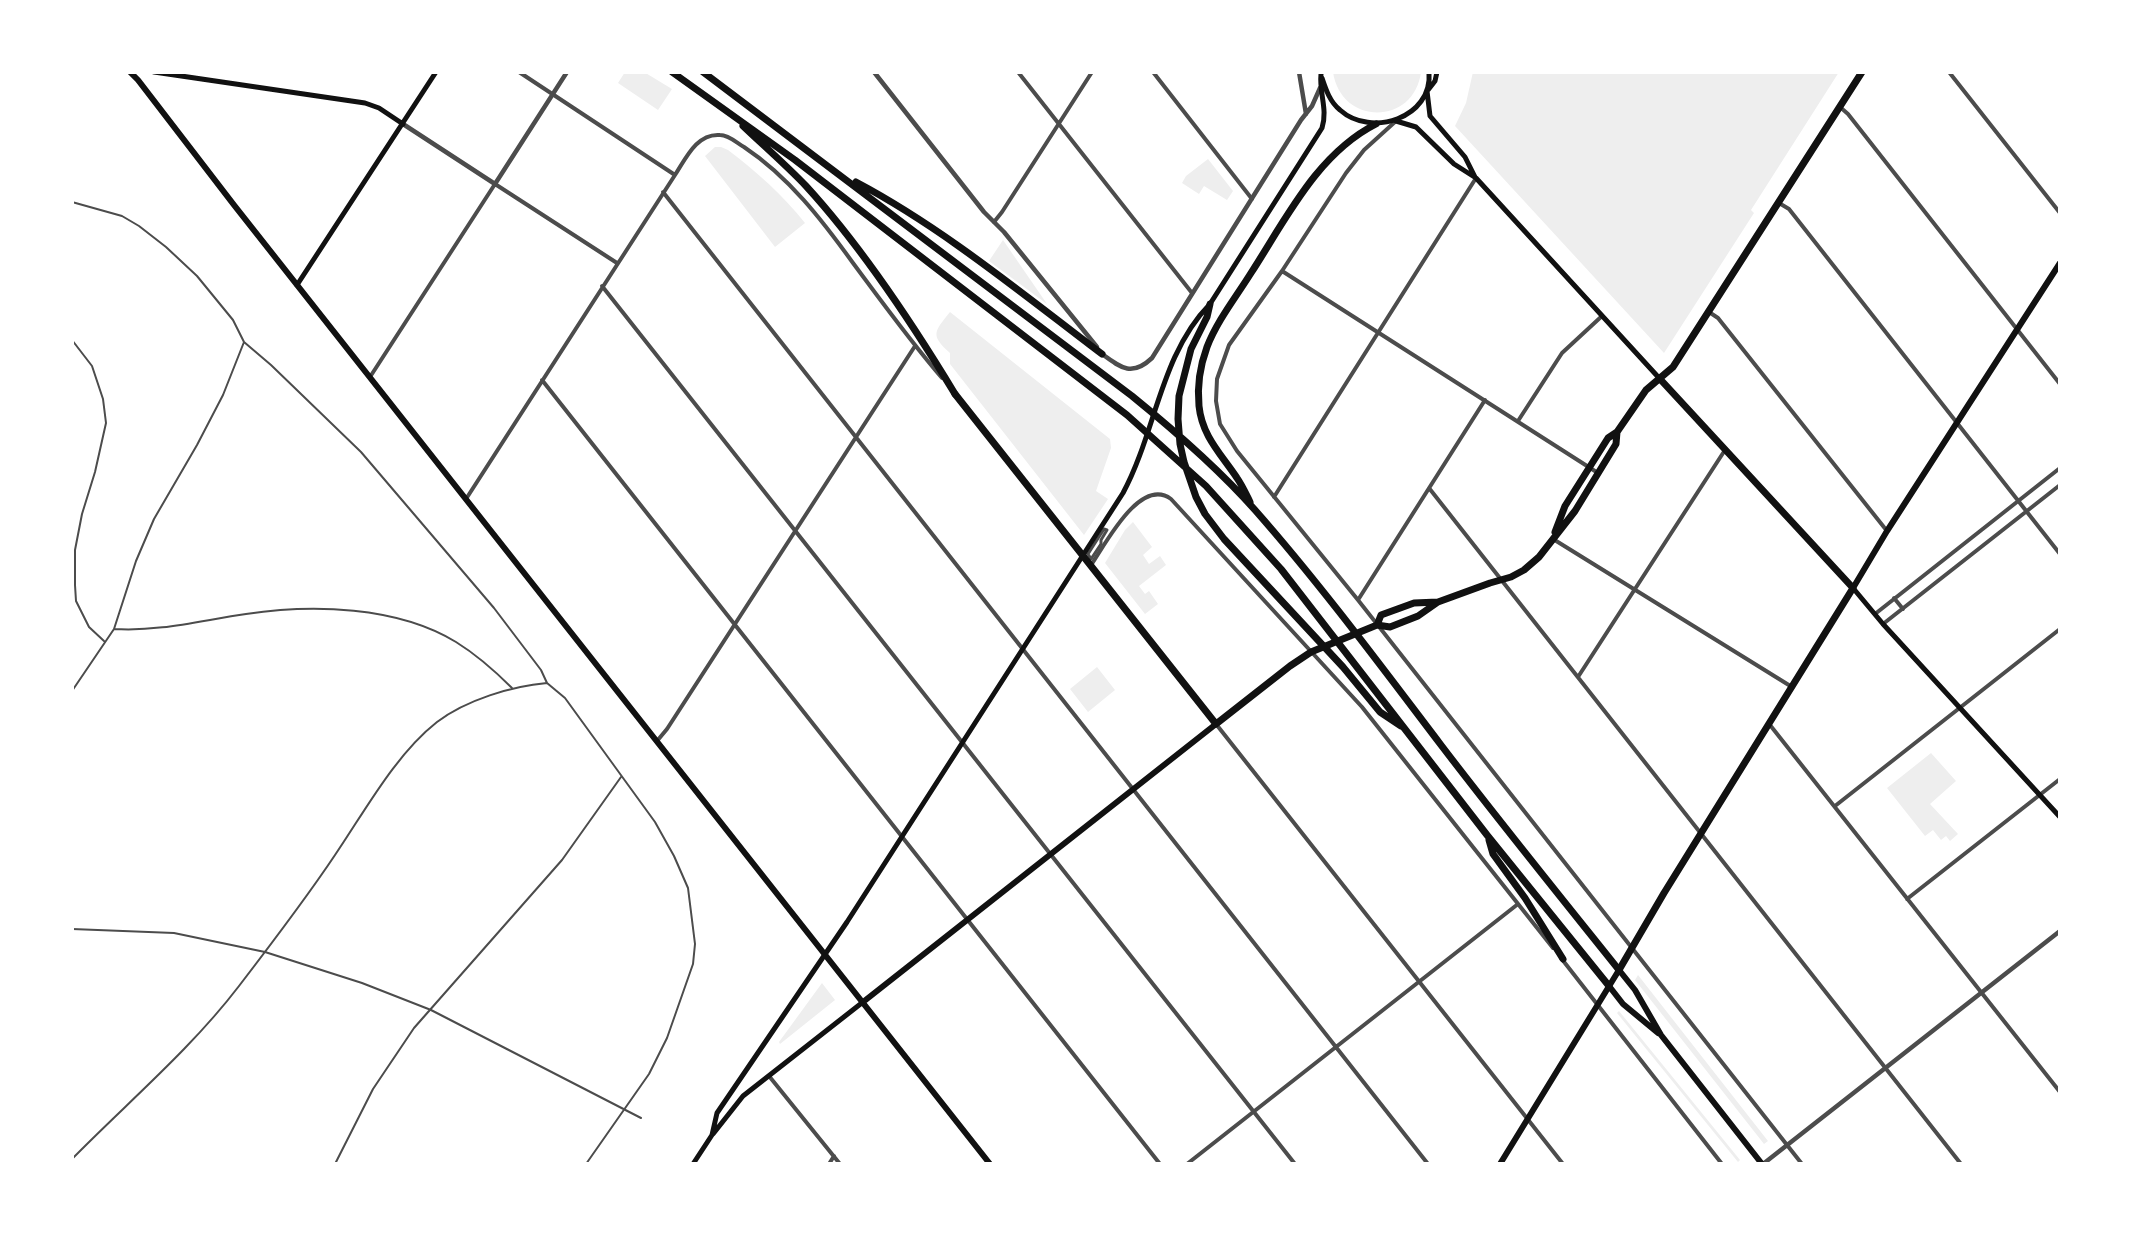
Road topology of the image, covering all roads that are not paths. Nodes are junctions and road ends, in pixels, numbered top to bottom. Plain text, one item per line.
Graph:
1 (130, 72) edge
2 (154, 72) edge
3 (436, 72) edge
4 (519, 72) edge
5 (567, 72) edge
6 (672, 72) edge
7 (704, 72) edge
8 (874, 72) edge
9 (1018, 72) edge
10 (1092, 72) edge
11 (1153, 72) edge
12 (1299, 72) edge
13 (1429, 72) edge
14 (1437, 72) edge
15 (1862, 72) edge
16 (1949, 72) edge
17 (1321, 73) edge
18 (1320, 88) junction
19 (1427, 91) junction
20 (552, 95) junction
21 (721, 106) junction
22 (1840, 106) junction
23 (1306, 114) junction
24 (1396, 121) junction
25 (1059, 123) junction
26 (403, 124) junction
27 (1376, 124) junction
28 (839, 173) junction
29 (675, 174) junction
30 (1476, 178) junction
31 (495, 184) junction
32 (663, 192) junction
33 (1253, 199) junction
34 (72, 202) edge
35 (1779, 203) junction
36 (2060, 213) edge
37 (994, 222) junction
38 (617, 263) junction
39 (2060, 263) edge
40 (1282, 271) junction
41 (297, 285) junction
42 (602, 286) junction
43 (1192, 293) junction
44 (1210, 304) junction
45 (1709, 312) junction
46 (1602, 316) junction
47 (2017, 330) junction
48 (1378, 333) junction
49 (72, 340) edge
50 (244, 342) junction
51 (915, 346) junction
52 (1102, 354) junction
53 (370, 377) junction
54 (1660, 379) junction
55 (542, 380) junction
56 (2060, 384) edge
57 (955, 394) junction
58 (1485, 400) junction
59 (1518, 421) junction
60 (1957, 424) junction
61 (1617, 432) junction
62 (856, 436) junction
63 (1725, 450) junction
64 (1589, 467) junction
65 (2060, 468) edge
66 (1598, 473) junction
67 (2060, 485) edge
68 (1429, 488) junction
69 (1274, 497) junction
70 (466, 499) junction
71 (2018, 501) junction
72 (1254, 509) junction
73 (2026, 512) junction
74 (795, 531) junction
75 (1887, 531) junction
76 (1552, 538) junction
77 (2060, 554) edge
78 (1089, 559) junction
79 (1500, 580) junction
80 (1853, 588) junction
81 (1634, 590) junction
82 (1894, 598) junction
83 (1358, 600) junction
84 (1438, 602) junction
85 (1903, 609) junction
86 (1875, 614) junction
87 (735, 624) junction
88 (1883, 624) junction
89 (1377, 625) junction
90 (114, 629) junction
91 (2060, 629) edge
92 (104, 641) junction
93 (1023, 649) junction
94 (1314, 651) junction
95 (1578, 677) junction
96 (547, 683) junction
97 (1792, 687) junction
98 (512, 688) junction
99 (72, 690) edge
100 (1960, 708) junction
101 (1216, 723) junction
102 (1770, 725) junction
103 (1407, 731) junction
104 (657, 741) junction
105 (963, 743) junction
106 (621, 777) junction
107 (2060, 779) edge
108 (1133, 789) junction
109 (2040, 795) junction
110 (1835, 806) junction
111 (2060, 817) edge
112 (1701, 834) junction
113 (1487, 835) junction
114 (902, 837) junction
115 (1051, 854) junction
116 (1907, 899) junction
117 (1518, 904) junction
118 (968, 920) junction
119 (72, 929) edge
120 (2060, 932) edge
121 (1631, 948) junction
122 (265, 952) junction
123 (825, 955) junction
124 (1563, 959) junction
125 (1619, 970) junction
126 (1419, 981) junction
127 (1609, 986) junction
128 (1981, 992) junction
129 (863, 1002) junction
130 (1598, 1005) junction
131 (431, 1010) junction
132 (1660, 1035) junction
133 (1336, 1047) junction
134 (1885, 1068) junction
135 (769, 1076) junction
136 (2060, 1092) edge
137 (625, 1109) junction
138 (1253, 1112) junction
139 (641, 1118) dead end
140 (1527, 1118) junction
141 (712, 1135) junction
142 (1787, 1145) junction
143 (834, 1156) junction
144 (72, 1159) edge
145 (335, 1164) edge
146 (586, 1164) edge
147 (694, 1164) edge
148 (829, 1164) edge
149 (840, 1164) edge
150 (990, 1164) edge
151 (1160, 1164) edge
152 (1187, 1164) edge
153 (1294, 1164) edge
154 (1428, 1164) edge
155 (1500, 1164) edge
156 (1563, 1164) edge
157 (1722, 1164) edge
158 (1762, 1164) edge
159 (1802, 1164) edge
160 (1960, 1164) edge

1 - 41 main road
2 - 26 main road
3 - 26 main road
4 - 20 street
5 - 20 street
6 - 21 highway
7 - 28 highway
8 - 37 street
9 - 25 street
10 - 25 street
11 - 33 street
12 - 23 street
13 - 19 main road
14 - 19 main road
15 - 22 highway
16 - 36 street
17 - 18 main road
17 - 27 main road
18 - 23 street
18 - 44 main road
19 - 24 main road
19 - 30 main road
20 - 29 street
20 - 31 street
21 - 57 highway
21 - 103 highway
22 - 35 highway
22 - 47 street
23 - 33 street
24 - 27 main road
24 - 30 main road
24 - 40 street
25 - 37 street
25 - 43 street
26 - 31 street
26 - 41 main road
27 - 72 highway
28 - 52 highway
28 - 72 highway
29 - 32 street
29 - 51 street
30 - 46 main road
30 - 48 street
31 - 38 street
31 - 53 street
32 - 38 street
32 - 62 street
33 - 43 street
34 - 50 lane
35 - 45 highway
35 - 60 street
37 - 52 street
38 - 42 street
39 - 47 main road
40 - 48 street
40 - 69 street
41 - 53 main road
42 - 55 street
42 - 74 street
43 - 52 street
44 - 78 main road
44 - 103 highway
45 - 54 highway
45 - 75 street
46 - 54 main road
46 - 59 street
47 - 56 street
47 - 60 main road
48 - 58 street
48 - 69 street
49 - 92 lane
50 - 90 lane
50 - 96 lane
51 - 57 street
51 - 62 street
53 - 70 main road
54 - 61 highway
54 - 63 highway
55 - 70 street
55 - 87 street
57 - 78 highway
58 - 59 street
58 - 68 street
59 - 64 street
60 - 71 street
60 - 75 main road
61 - 64 highway
61 - 66 highway
62 - 74 street
62 - 93 street
63 - 80 highway
63 - 81 street
64 - 66 street
64 - 76 highway
65 - 71 street
66 - 76 highway
67 - 73 street
68 - 79 street
68 - 83 street
69 - 83 street
70 - 104 main road
71 - 73 street
71 - 82 street
72 - 125 highway
73 - 77 street
73 - 85 street
74 - 87 street
74 - 105 street
75 - 80 main road
76 - 79 highway
76 - 81 street
78 - 78 street
78 - 93 main road
78 - 94 street
78 - 101 highway
79 - 84 highway
79 - 95 street
80 - 86 main road
80 - 97 highway
81 - 95 street
81 - 97 street
82 - 85 street
82 - 86 street
83 - 89 street
84 - 89 highway
84 - 89 highway
85 - 88 street
86 - 88 main road
87 - 104 street
87 - 114 street
88 - 100 main road
89 - 94 highway
89 - 121 street
90 - 92 lane
90 - 98 lane
91 - 100 street
92 - 99 lane
93 - 105 main road
93 - 108 street
94 - 101 highway
94 - 117 street
95 - 112 street
96 - 98 lane
96 - 106 lane
97 - 102 highway
98 - 122 lane
100 - 109 main road
100 - 110 street
101 - 108 main road
101 - 126 street
102 - 110 street
102 - 112 highway
103 - 113 highway
104 - 123 main road
105 - 114 main road
105 - 115 street
106 - 131 lane
106 - 137 lane
107 - 109 street
108 - 115 main road
108 - 133 street
109 - 111 main road
109 - 116 street
110 - 116 street
112 - 121 highway
112 - 134 street
113 - 124 highway
113 - 127 highway
114 - 118 street
114 - 123 main road
115 - 118 main road
115 - 138 street
116 - 128 street
117 - 124 street
117 - 126 street
118 - 129 main road
118 - 151 street
119 - 122 lane
120 - 128 street
121 - 125 highway
121 - 142 street
122 - 131 lane
122 - 144 lane
123 - 129 main road
123 - 141 main road
124 - 130 street
125 - 127 main road
125 - 132 main road
126 - 133 street
126 - 140 street
127 - 130 main road
127 - 132 main road
128 - 134 street
128 - 136 street
129 - 135 main road
129 - 150 main road
130 - 140 main road
130 - 157 street
131 - 137 lane
131 - 145 lane
132 - 158 main road
133 - 138 street
133 - 154 street
134 - 142 street
134 - 160 street
135 - 141 main road
135 - 143 street
137 - 139 lane
137 - 146 lane
138 - 152 street
138 - 153 street
140 - 155 main road
140 - 156 street
141 - 147 main road
142 - 158 street
142 - 159 street
143 - 148 street
143 - 149 street

